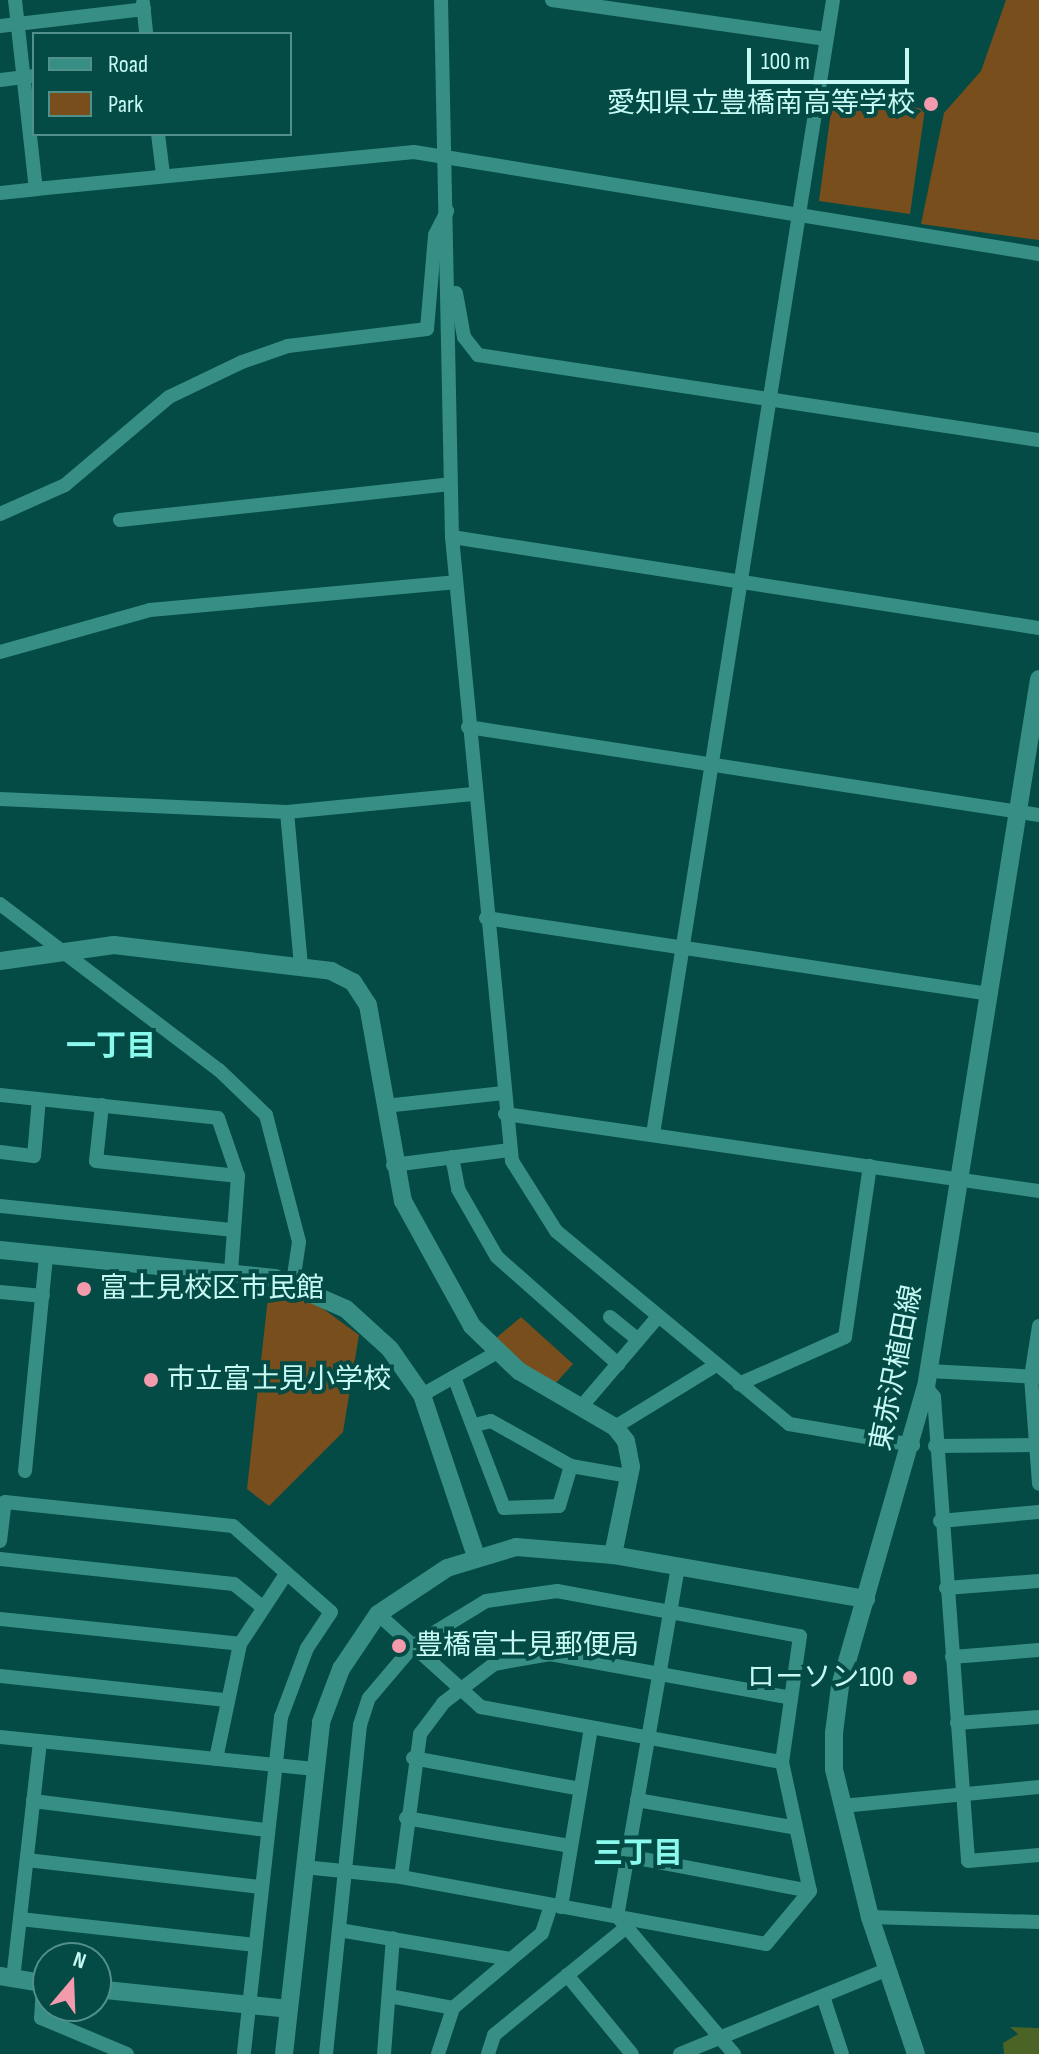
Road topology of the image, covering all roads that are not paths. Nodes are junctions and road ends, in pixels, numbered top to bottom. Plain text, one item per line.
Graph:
1 (15, 0) edge
2 (441, 0) edge
3 (552, 0) edge
4 (833, 0) edge
5 (144, 5) edge
6 (17, 24) junction
7 (0, 26) edge
8 (146, 32) edge
9 (826, 39) junction
10 (28, 76) edge
11 (0, 80) edge
12 (31, 128) edge
13 (158, 136) edge
14 (447, 158) junction
15 (163, 174) junction
16 (36, 189) junction
17 (0, 193) edge
18 (447, 211) junction
19 (796, 217) junction
20 (1039, 254) edge
21 (450, 278) junction
22 (769, 399) junction
23 (1039, 440) edge
24 (450, 484) junction
25 (0, 514) edge
26 (120, 520) dead end
27 (452, 537) junction
28 (455, 582) junction
29 (740, 583) junction
30 (1039, 628) edge
31 (0, 652) edge
32 (1039, 679) edge
33 (468, 727) junction
34 (712, 763) junction
35 (473, 794) junction
36 (0, 799) edge
37 (287, 812) junction
38 (1018, 812) junction
39 (1039, 815) edge
40 (0, 904) edge
41 (486, 918) junction
42 (63, 947) junction
43 (684, 948) junction
44 (0, 961) edge
45 (301, 967) junction
46 (990, 994) junction
47 (503, 1093) junction
48 (0, 1095) edge
49 (39, 1099) junction
50 (102, 1105) junction
51 (385, 1106) junction
52 (505, 1114) junction
53 (653, 1134) junction
54 (510, 1150) junction
55 (0, 1152) edge
56 (452, 1157) junction
57 (393, 1165) junction
58 (870, 1166) junction
59 (238, 1176) junction
60 (961, 1178) junction
61 (1039, 1191) edge
62 (0, 1206) edge
63 (234, 1230) junction
64 (0, 1250) edge
65 (46, 1255) junction
66 (231, 1272) junction
67 (293, 1282) junction
68 (0, 1292) edge
69 (43, 1296) junction
70 (610, 1317) dead end
71 (657, 1318) junction
72 (1039, 1326) edge
73 (638, 1340) junction
74 (496, 1353) junction
75 (618, 1364) junction
76 (716, 1365) junction
77 (454, 1377) junction
78 (1035, 1377) edge
79 (928, 1379) junction
80 (739, 1384) junction
81 (422, 1395) junction
82 (582, 1406) junction
83 (475, 1425) junction
84 (615, 1427) junction
85 (913, 1445) junction
86 (1036, 1445) junction
87 (935, 1446) junction
88 (571, 1466) junction
89 (25, 1471) dead end
90 (629, 1476) junction
91 (1039, 1484) edge
92 (1039, 1512) edge
93 (940, 1521) junction
94 (0, 1541) edge
95 (613, 1555) junction
96 (476, 1556) junction
97 (0, 1559) edge
98 (678, 1567) junction
99 (286, 1574) junction
100 (1039, 1581) edge
101 (946, 1588) junction
102 (866, 1599) junction
103 (261, 1606) junction
104 (670, 1611) junction
105 (378, 1614) junction
106 (0, 1619) edge
107 (240, 1644) junction
108 (414, 1645) junction
109 (1039, 1650) edge
110 (952, 1657) junction
111 (658, 1674) junction
112 (0, 1676) edge
113 (459, 1688) junction
114 (787, 1697) junction
115 (224, 1700) junction
116 (1039, 1717) edge
117 (957, 1723) junction
118 (591, 1728) junction
119 (0, 1737) edge
120 (648, 1738) junction
121 (40, 1742) junction
122 (413, 1758) junction
123 (216, 1759) junction
124 (782, 1762) junction
125 (274, 1765) junction
126 (314, 1769) junction
127 (1039, 1787) edge
128 (580, 1789) junction
129 (961, 1794) junction
130 (637, 1800) junction
131 (33, 1801) junction
132 (842, 1806) junction
133 (406, 1818) junction
134 (792, 1827) junction
135 (267, 1830) junction
136 (570, 1846) junction
137 (1039, 1855) edge
138 (627, 1856) junction
139 (27, 1860) junction
140 (304, 1867) junction
141 (343, 1871) junction
142 (401, 1877) junction
143 (261, 1887) junction
144 (810, 1891) junction
145 (556, 1906) junction
146 (870, 1917) junction
147 (20, 1919) junction
148 (1039, 1922) edge
149 (620, 1923) junction
150 (339, 1930) junction
151 (393, 1938) junction
152 (256, 1945) junction
153 (511, 1959) junction
154 (886, 1970) junction
155 (567, 1975) junction
156 (6, 1978) edge
157 (32, 1981) edge
158 (112, 1991) edge
159 (389, 1996) junction
160 (823, 1996) junction
161 (251, 2005) junction
162 (453, 2008) junction
163 (288, 2009) junction
164 (48, 2022) edge
165 (721, 2040) junction
166 (102, 2051) edge
167 (127, 2054) edge
168 (244, 2054) edge
169 (284, 2054) edge
170 (326, 2054) edge
171 (384, 2054) edge
172 (438, 2054) edge
173 (488, 2054) edge
174 (632, 2054) edge
175 (680, 2054) edge
176 (734, 2054) edge
177 (842, 2054) edge
178 (916, 2054) edge

1 - 6 street
2 - 14 street
3 - 9 street
4 - 9 street
5 - 6 street
5 - 8 street
6 - 7 street
6 - 10 street
9 - 19 street
10 - 11 street
10 - 12 street
12 - 16 street
13 - 15 street
14 - 15 street
14 - 18 street
14 - 19 street
15 - 16 street
16 - 17 street
18 - 21 street
18 - 25 street
19 - 20 street
19 - 22 street
21 - 22 street
21 - 24 street
22 - 23 street
22 - 29 street
24 - 26 street
24 - 27 street
27 - 28 street
27 - 29 street
28 - 31 street
28 - 33 street
29 - 30 street
29 - 34 street
32 - 38 street, 東赤沢植田線
33 - 34 street
33 - 35 street
34 - 38 street
34 - 43 street
35 - 37 street
35 - 41 street
36 - 37 street
37 - 45 street
38 - 39 street
38 - 46 street, 東赤沢植田線
40 - 42 street
41 - 43 street
41 - 47 street
42 - 44 street
42 - 45 street
42 - 67 street
43 - 46 street
43 - 53 street
45 - 51 street
46 - 60 street, 東赤沢植田線
47 - 51 street
47 - 52 street
48 - 49 street
49 - 50 street
49 - 55 street
50 - 59 street
50 - 59 street
51 - 57 street
52 - 53 street
52 - 54 street
53 - 58 street
54 - 56 street
54 - 71 street
56 - 57 street
56 - 75 street
57 - 74 street
58 - 60 street
58 - 80 street
59 - 63 street
60 - 61 street
60 - 79 street, 東赤沢植田線
62 - 63 street
63 - 66 street
64 - 65 street
65 - 66 street
65 - 69 street
66 - 67 street
67 - 81 street
68 - 69 street
69 - 89 street
70 - 73 street
71 - 73 street
71 - 76 street
72 - 78 street
73 - 75 street
74 - 77 street
74 - 82 street
75 - 82 street
76 - 80 street
76 - 84 street
77 - 81 street
77 - 83 street
78 - 79 street
78 - 86 street
79 - 85 street, 東赤沢植田線
79 - 87 street
80 - 85 street
81 - 96 street
82 - 84 street
83 - 88 street
83 - 88 street
84 - 90 street
85 - 102 street, 東赤沢植田線
86 - 87 street
86 - 91 street
87 - 93 street
88 - 90 street
90 - 95 street
92 - 93 street
93 - 101 street
94 - 99 street
95 - 96 street
95 - 98 street
96 - 105 street
97 - 103 street
98 - 102 street
98 - 104 street
99 - 103 street
99 - 125 street
100 - 101 street
101 - 110 street
102 - 132 street, 東赤沢植田線
103 - 107 street
104 - 108 street
104 - 111 street
104 - 114 street
105 - 108 street
105 - 126 street
106 - 107 street
107 - 115 street
108 - 113 street
108 - 141 street
109 - 110 street
110 - 117 street
111 - 113 street
111 - 114 street
111 - 120 street
112 - 115 street
113 - 118 street
113 - 122 street
114 - 124 street
115 - 123 street
116 - 117 street
117 - 129 street
118 - 120 street
118 - 128 street
119 - 121 street
120 - 124 street
120 - 130 street
121 - 123 street
121 - 131 street
122 - 128 street
122 - 133 street
123 - 125 street
124 - 134 street
125 - 126 street
125 - 135 street
126 - 140 street
127 - 129 street
128 - 136 street
129 - 132 street
129 - 137 street
130 - 134 street
130 - 138 street
131 - 135 street
131 - 139 street
132 - 146 street, 東赤沢植田線
133 - 136 street
133 - 142 street
134 - 144 street
135 - 143 street
136 - 145 street
138 - 144 street
138 - 149 street
139 - 143 street
139 - 147 street
140 - 141 street
140 - 163 street
141 - 142 street
141 - 150 street
142 - 145 street
143 - 152 street
144 - 149 street
145 - 149 street
145 - 153 street
146 - 148 street
146 - 154 street, 東赤沢植田線
147 - 152 street
147 - 156 street
149 - 155 street
149 - 165 street
150 - 151 street
150 - 170 street
151 - 153 street
151 - 159 street
152 - 161 street
153 - 162 street
154 - 160 street
154 - 178 street, 東赤沢植田線
155 - 173 street
155 - 174 street
156 - 157 street
158 - 161 street
159 - 162 street
159 - 171 street
160 - 165 street
160 - 177 street
161 - 163 street
161 - 168 street
162 - 172 street
163 - 169 street
164 - 166 street
165 - 175 street
165 - 176 street
166 - 167 street

